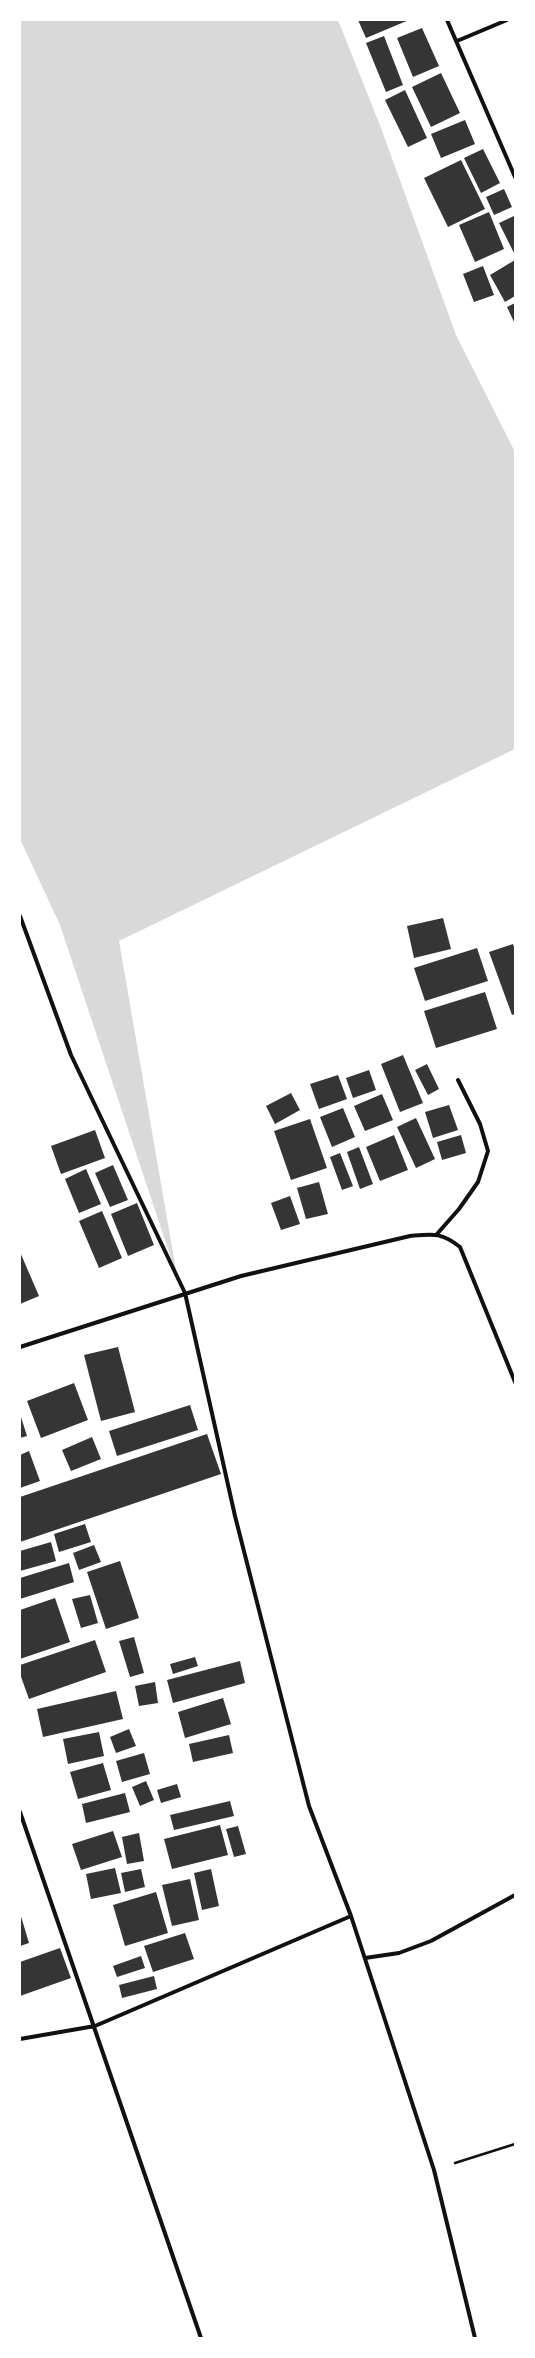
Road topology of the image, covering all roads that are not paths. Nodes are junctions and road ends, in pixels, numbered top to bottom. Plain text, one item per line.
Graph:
1 (447, 20) edge
2 (507, 20) edge
3 (456, 41) junction
4 (515, 177) edge
5 (20, 916) edge
6 (458, 1080) dead end
7 (437, 1234) junction
8 (185, 1293) junction
9 (20, 1347) edge
10 (515, 1382) edge
11 (20, 1812) edge
12 (515, 1895) edge
13 (352, 1916) junction
14 (365, 1958) junction
15 (94, 2026) junction
16 (20, 2039) edge
17 (201, 2338) edge
18 (476, 2338) edge

1 - 3 street
2 - 3 street
3 - 4 street
5 - 8 street
6 - 7 street
7 - 8 street
7 - 10 street
8 - 9 street
8 - 13 street
11 - 15 street
12 - 14 street
13 - 14 street
13 - 15 street
14 - 18 street
15 - 16 street
15 - 17 street

